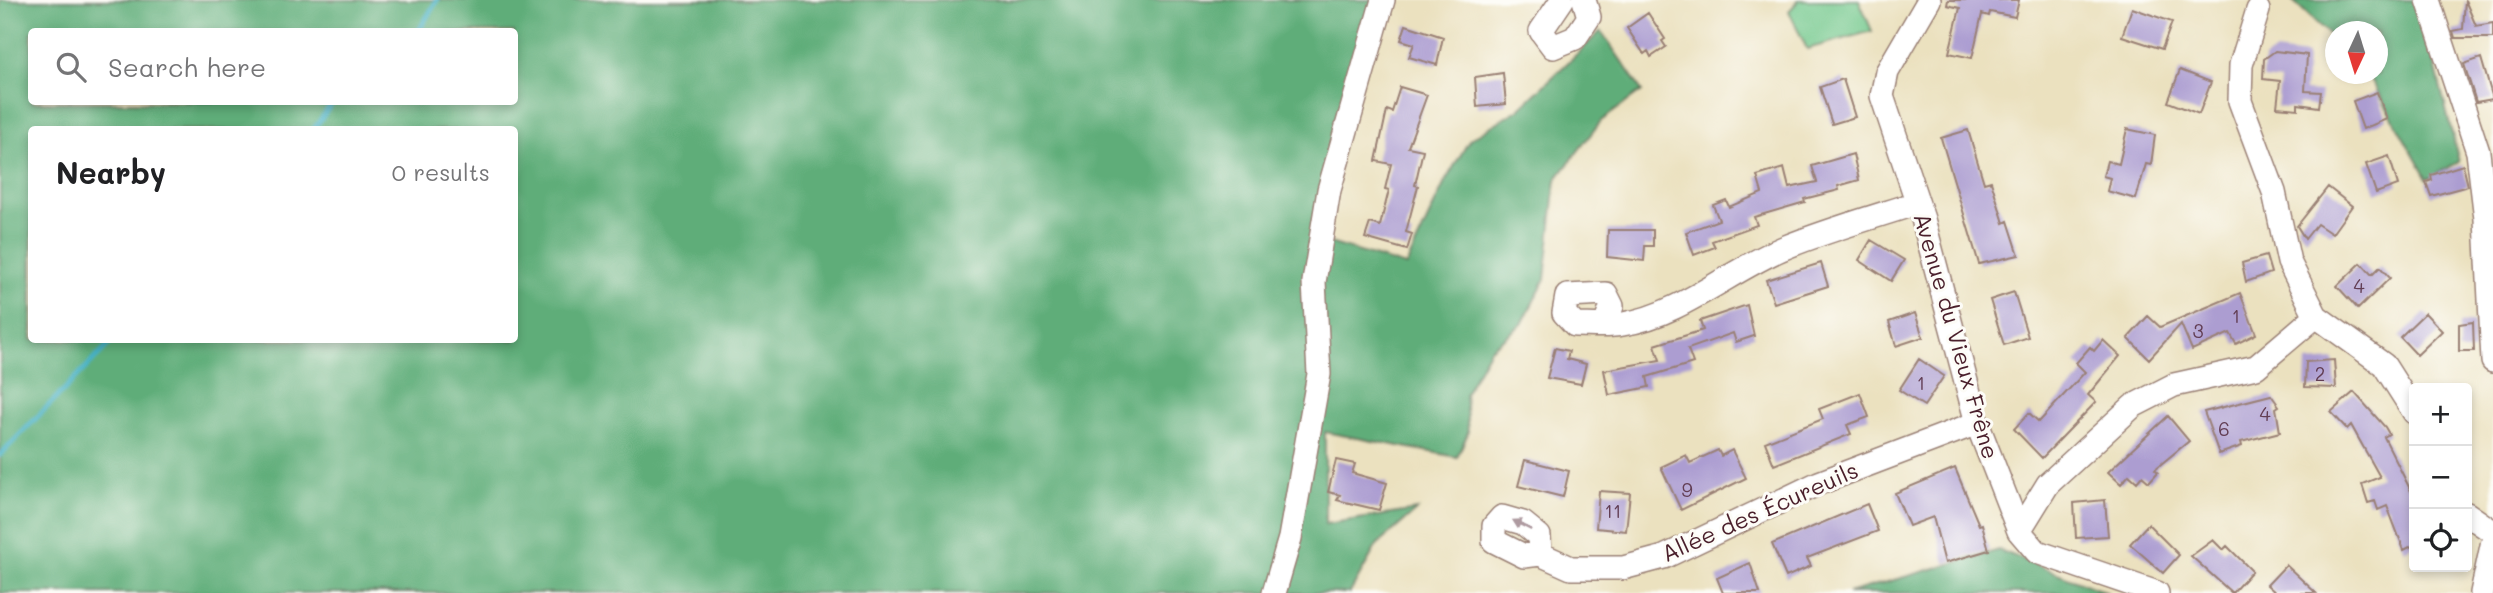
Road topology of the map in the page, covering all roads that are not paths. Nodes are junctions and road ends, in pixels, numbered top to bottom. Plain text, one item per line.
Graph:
1 (1383, 0) edge
2 (1562, 0) edge
3 (1584, 0) edge
4 (1929, 0) edge
5 (2428, 0) edge
6 (2258, 10) dead end
7 (2488, 179) edge
8 (1917, 203) junction
9 (2316, 316) junction
10 (1605, 325) dead end
11 (2493, 361) edge
12 (2409, 404) edge
13 (1977, 423) junction
14 (2472, 517) edge
15 (2019, 531) junction
16 (2493, 532) edge
17 (2493, 541) edge
18 (1540, 554) dead end
19 (1274, 593) edge
20 (2157, 593) edge
21 (2482, 593) edge

1 - 19 street
2 - 3 street
4 - 8 street, Avenue du Vieux Frêne
5 - 7 street
6 - 9 street
7 - 11 street
8 - 10 street
8 - 13 street, Avenue du Vieux Frêne
9 - 12 street
9 - 15 street
13 - 15 street, Avenue du Vieux Frêne
13 - 18 street, Allée des Écureuils
14 - 16 street
15 - 20 street, Avenue du Vieux Frêne
17 - 21 street

